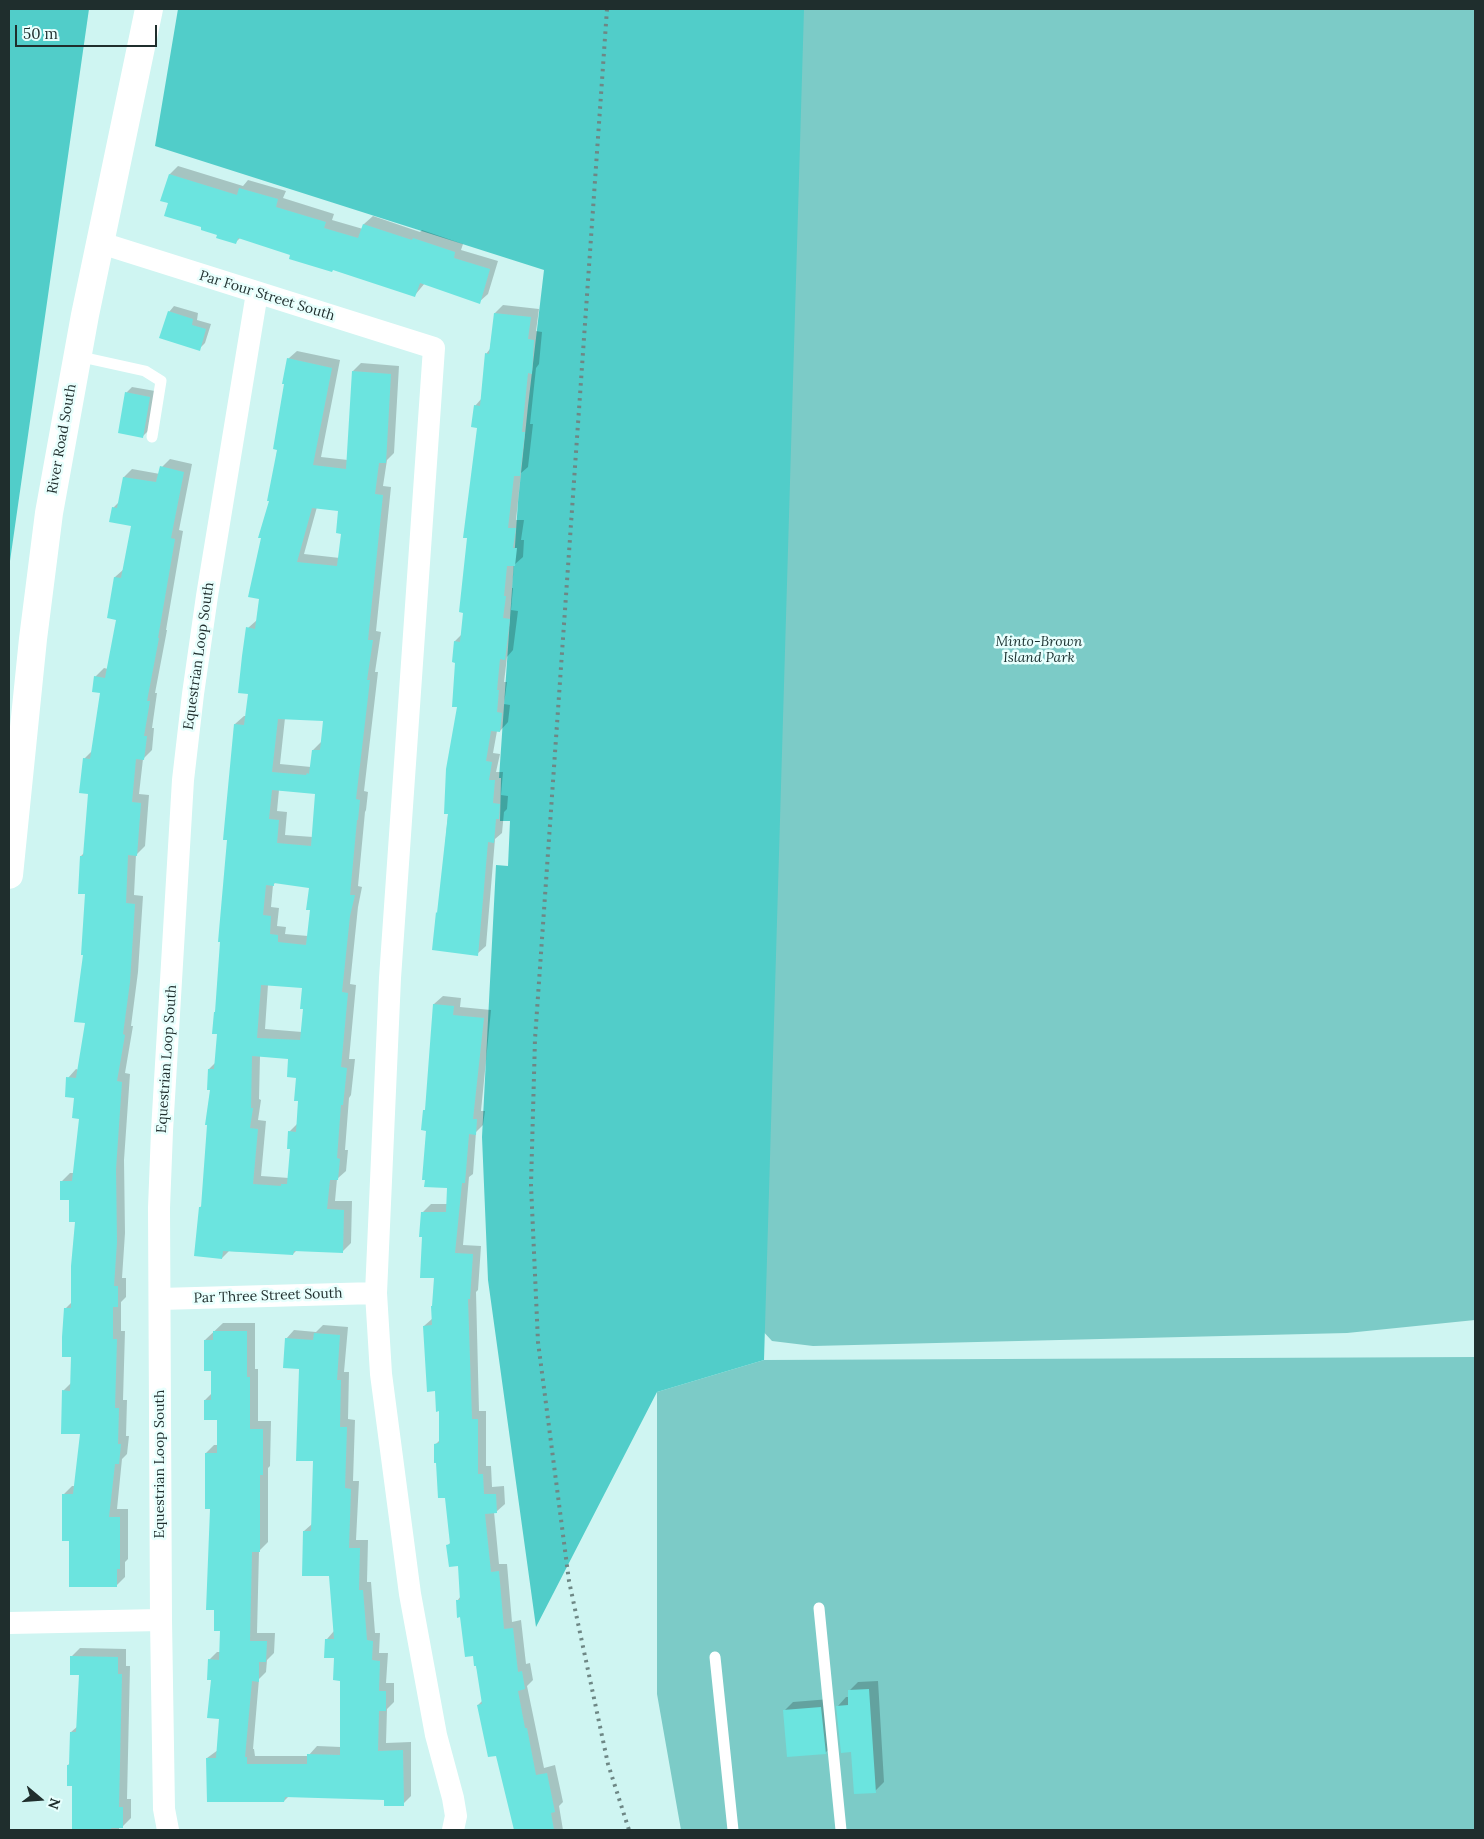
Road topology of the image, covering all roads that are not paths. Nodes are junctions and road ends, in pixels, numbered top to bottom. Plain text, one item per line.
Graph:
1 (149, 9) edge
2 (101, 243) junction
3 (256, 293) junction
4 (77, 356) junction
5 (152, 437) dead end
6 (9, 875) edge
7 (376, 1292) junction
8 (160, 1299) junction
9 (819, 1608) dead end
10 (161, 1620) junction
11 (9, 1622) edge
12 (715, 1657) dead end
13 (168, 1830) edge
14 (453, 1830) edge
15 (732, 1830) edge
16 (842, 1830) edge

1 - 2 main road, River Road South
2 - 3 street, Par Four Street South
2 - 4 main road, River Road South
3 - 7 street, Par Four Street South
3 - 8 street, Equestrian Loop South
4 - 5 lane
4 - 6 main road, River Road South
7 - 8 street, Par Three Street South
7 - 14 street
8 - 10 street, Equestrian Loop South
9 - 16 lane
10 - 11 street
10 - 13 street, Equestrian Loop South
12 - 15 lane

